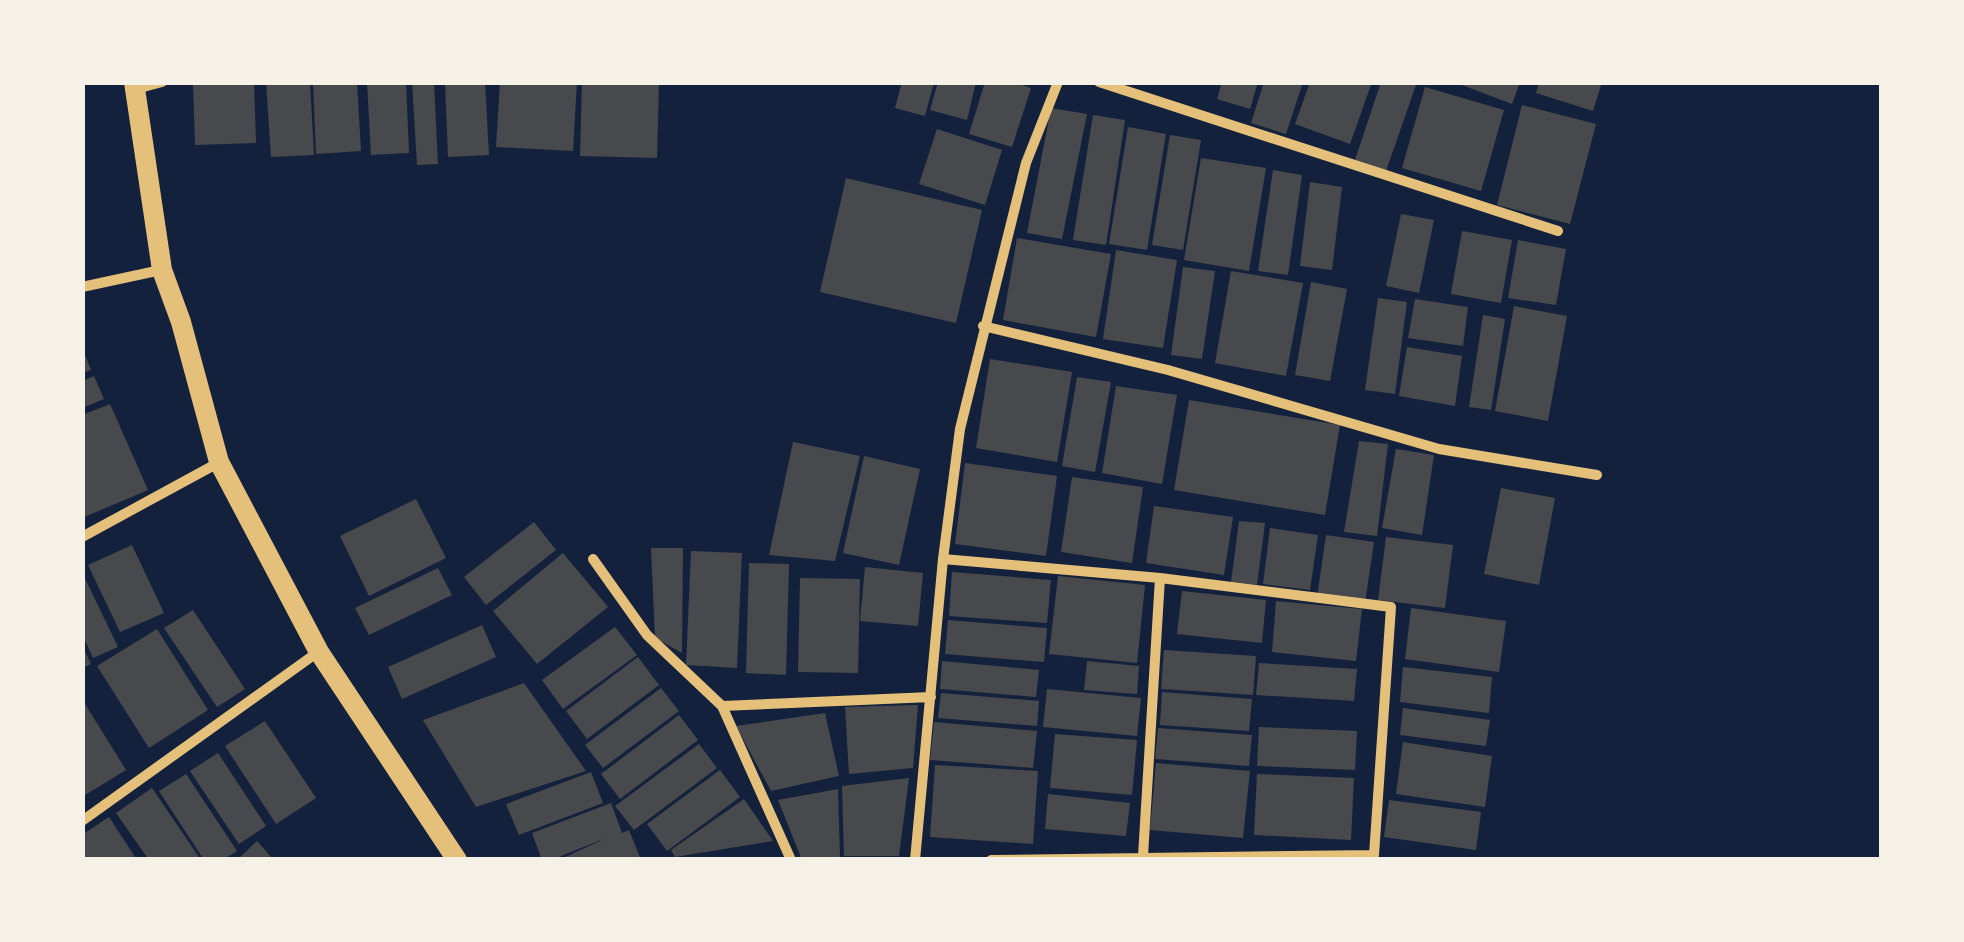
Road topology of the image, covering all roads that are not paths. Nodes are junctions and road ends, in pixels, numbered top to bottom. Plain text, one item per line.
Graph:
1 (162, 82) edge
2 (1058, 82) edge
3 (1099, 82) edge
4 (135, 86) edge
5 (1558, 231) dead end
6 (162, 270) junction
7 (82, 287) edge
8 (983, 326) junction
9 (219, 462) junction
10 (1598, 475) dead end
11 (82, 537) edge
12 (594, 559) dead end
13 (944, 559) junction
14 (1160, 578) junction
15 (319, 652) junction
16 (930, 697) junction
17 (722, 706) junction
18 (82, 821) edge
19 (1143, 856) junction
20 (457, 860) edge
21 (790, 860) edge
22 (915, 860) edge
23 (991, 860) edge

1 - 4 street
2 - 8 street
3 - 5 street
4 - 6 main road
6 - 7 street
6 - 9 main road
8 - 10 street
8 - 13 street
9 - 11 street
9 - 15 main road
12 - 17 street
13 - 14 street
13 - 16 street
14 - 19 street
14 - 19 street
15 - 18 street
15 - 20 main road
16 - 17 street
16 - 22 street
17 - 21 street
19 - 23 street

